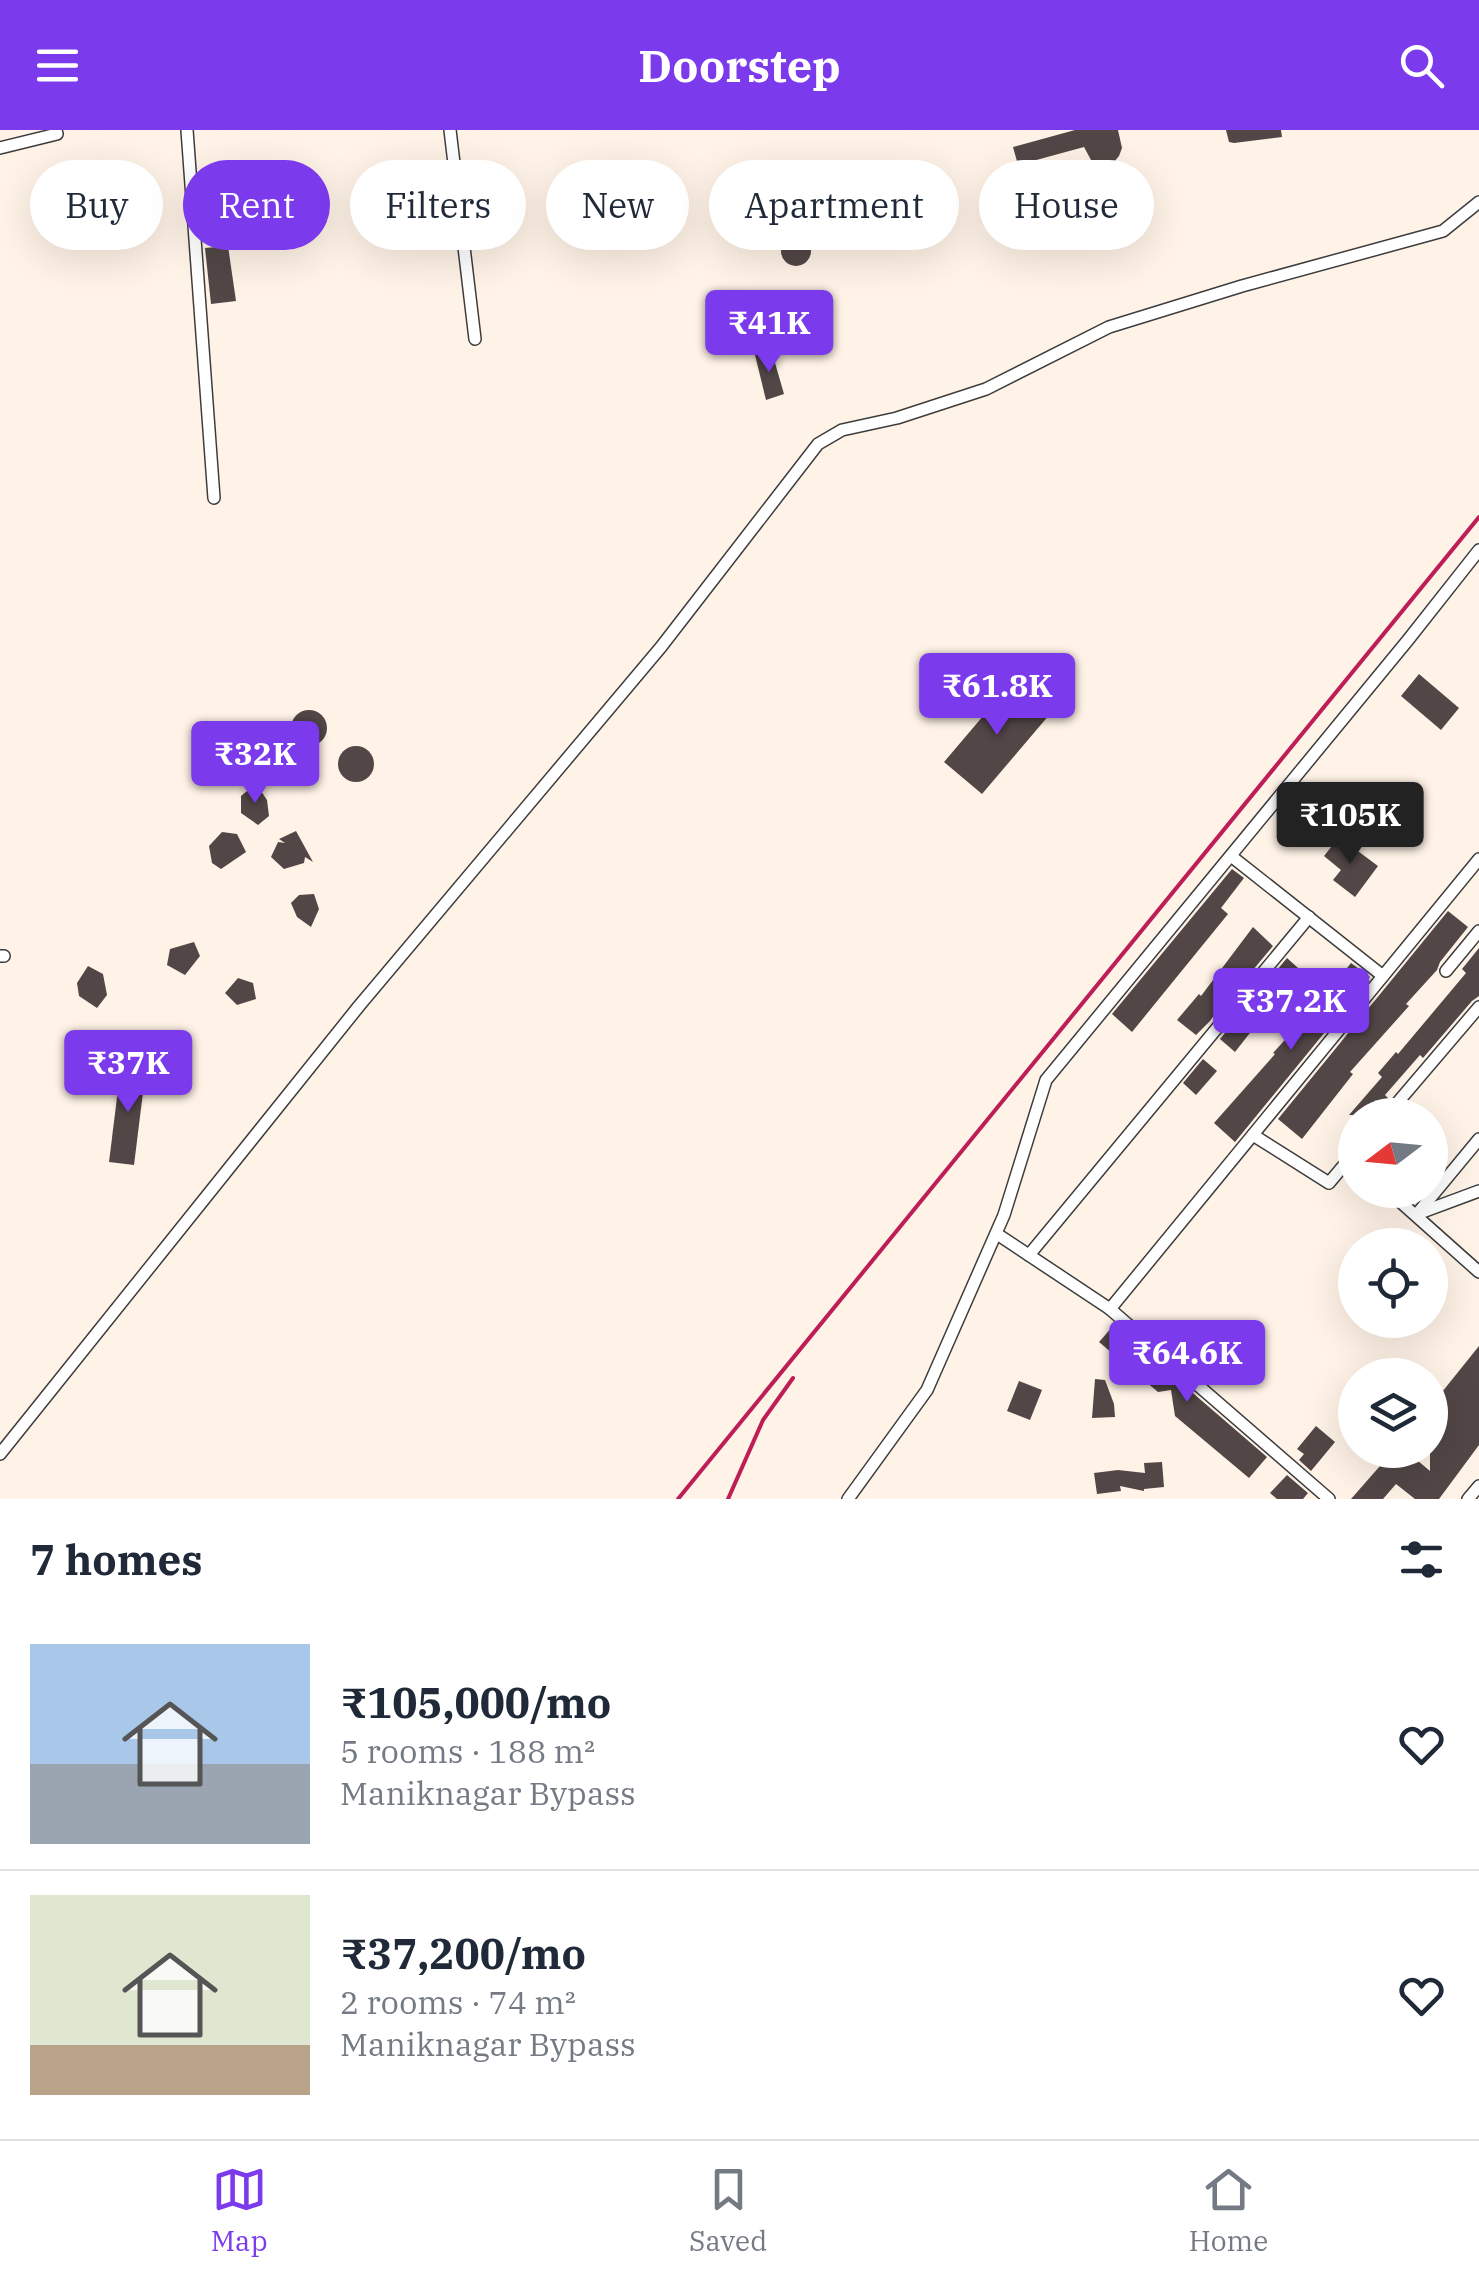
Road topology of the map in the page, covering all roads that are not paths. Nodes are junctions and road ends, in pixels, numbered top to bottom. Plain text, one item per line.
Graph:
1 (56, 130) edge
2 (187, 130) edge
3 (450, 130) edge
4 (0, 148) edge
5 (1479, 202) edge
6 (475, 340) dead end
7 (214, 498) dead end
8 (1479, 550) edge
9 (1231, 856) junction
10 (1477, 867) edge
11 (1308, 917) junction
12 (1479, 931) edge
13 (1446, 971) dead end
14 (1384, 976) junction
15 (1479, 1007) edge
16 (1401, 1098) edge
17 (1253, 1135) junction
18 (1479, 1139) edge
19 (1338, 1174) edge
20 (1479, 1192) edge
21 (1410, 1208) edge
22 (1417, 1214) junction
23 (997, 1234) junction
24 (1029, 1255) junction
25 (1479, 1272) edge
26 (1110, 1309) junction
27 (0, 1454) edge
28 (1479, 1486) edge
29 (848, 1499) edge
30 (1329, 1499) edge
31 (1468, 1499) edge

1 - 4 street
2 - 7 street
3 - 6 street
5 - 27 street
8 - 9 street
9 - 11 street
9 - 23 street
10 - 14 street
11 - 14 street
11 - 24 street
12 - 13 street
14 - 17 street
15 - 16 street
17 - 19 street
17 - 26 street
18 - 22 street
20 - 22 street
21 - 22 street
22 - 25 street
23 - 24 street
23 - 29 street
24 - 26 street
26 - 30 street
28 - 31 street

